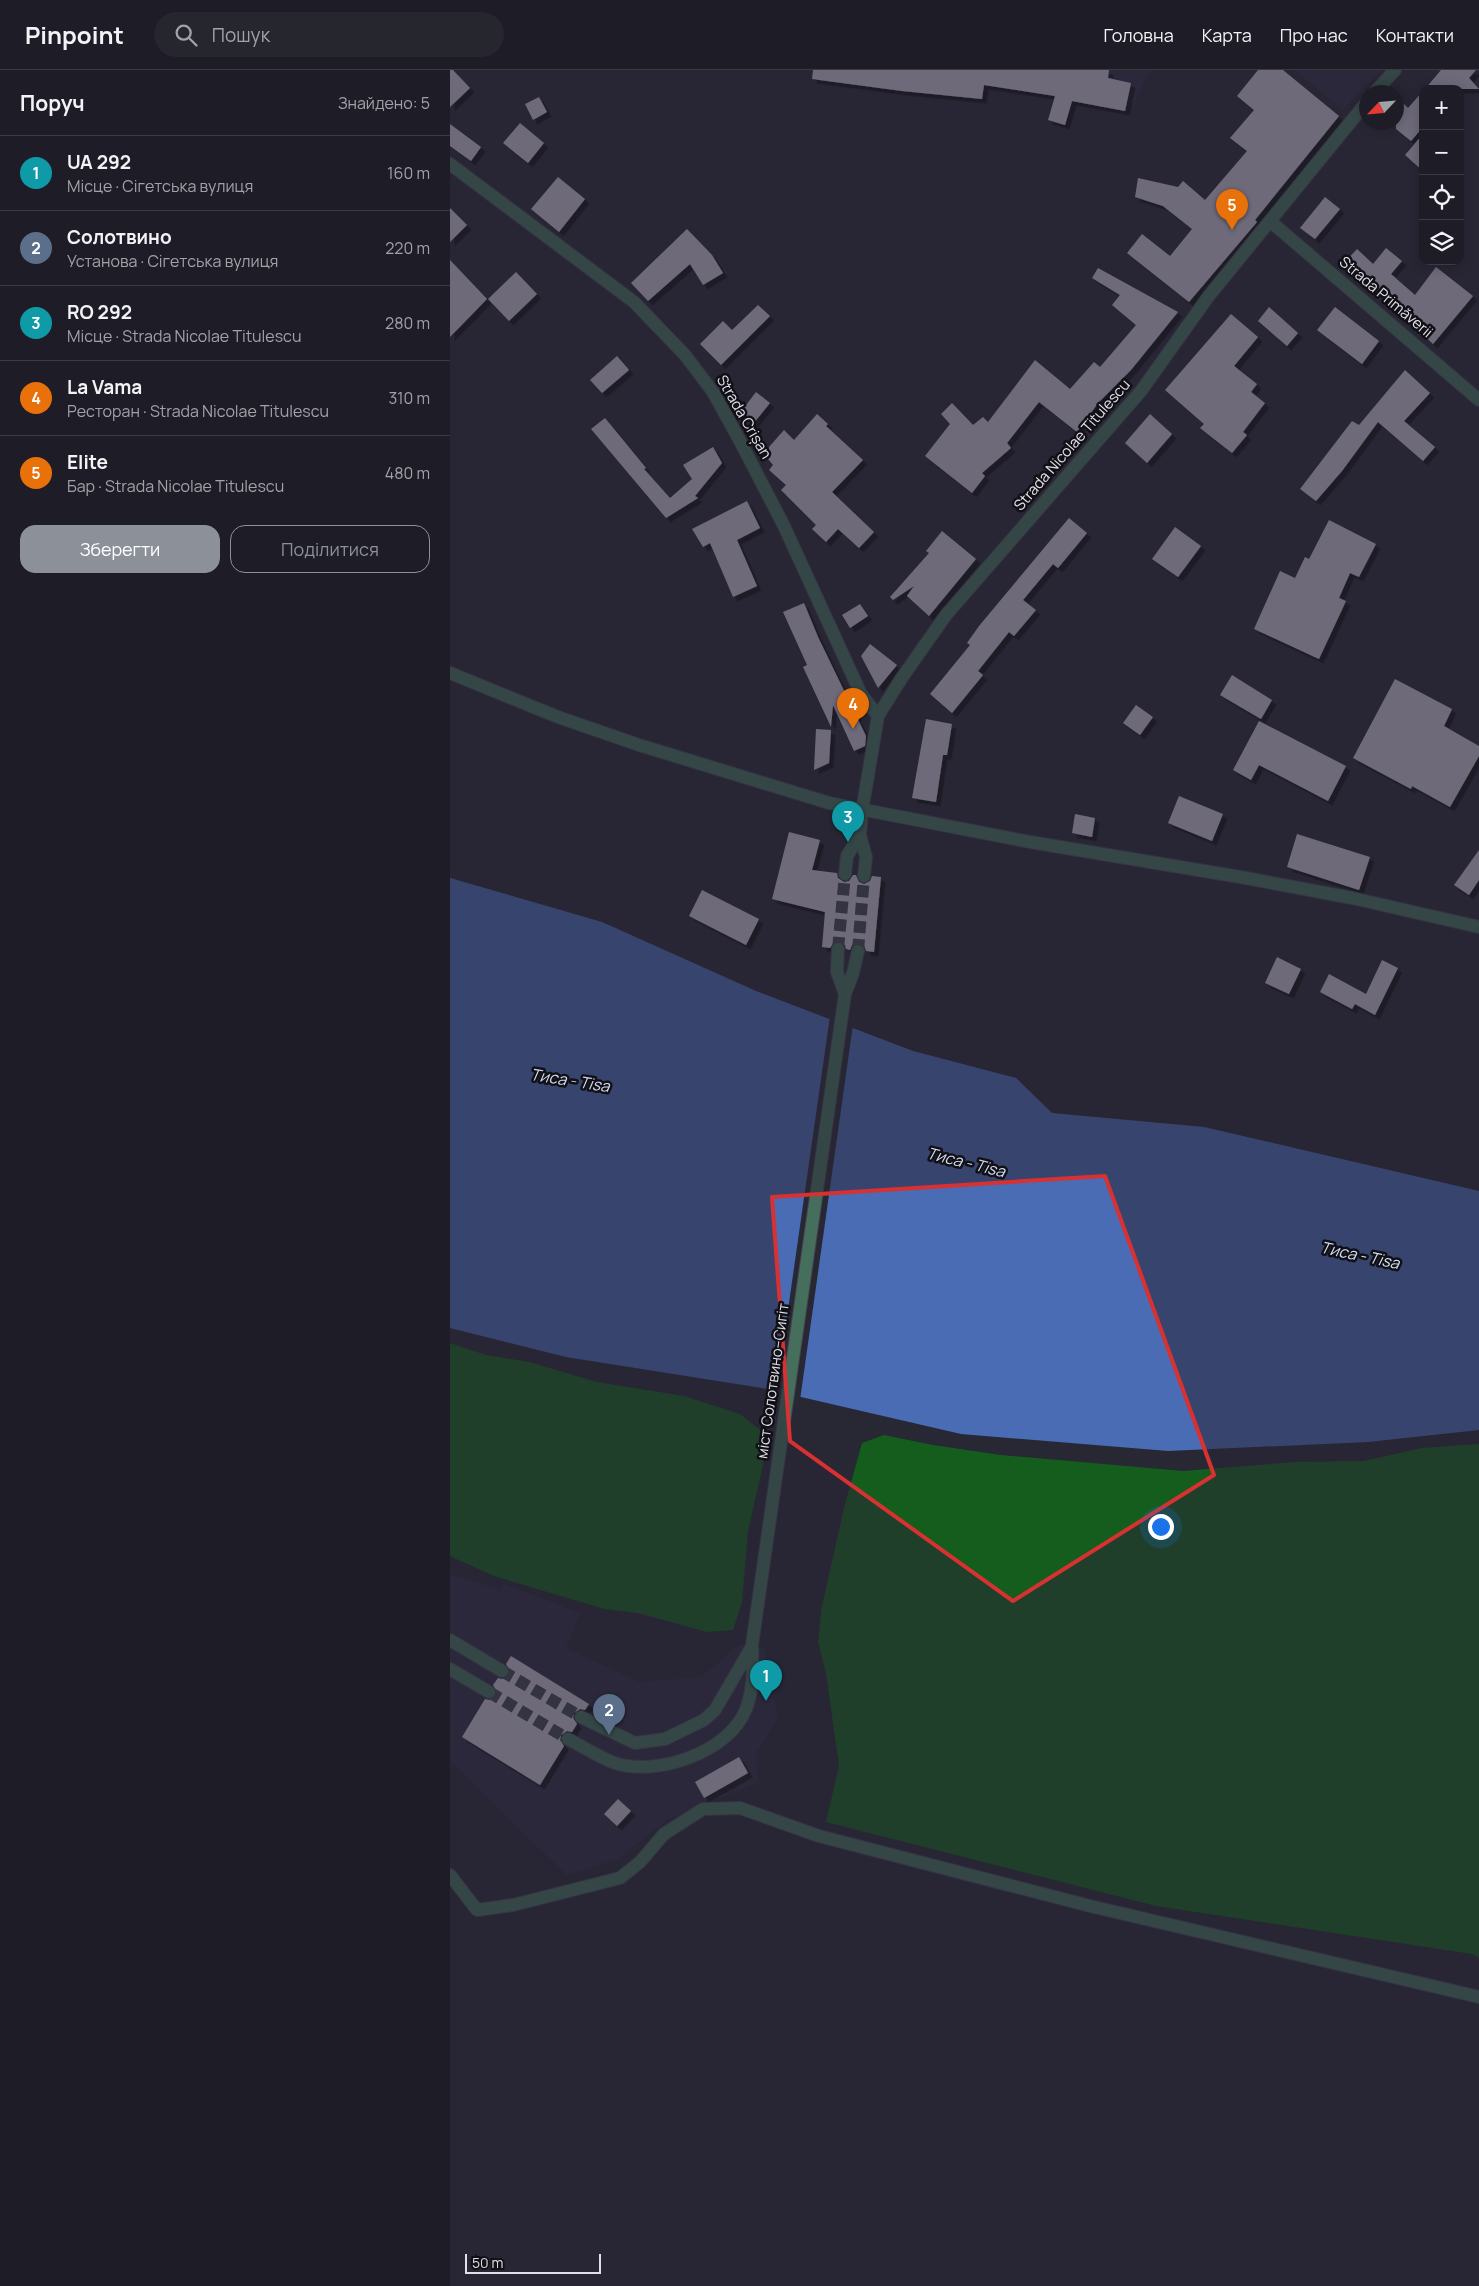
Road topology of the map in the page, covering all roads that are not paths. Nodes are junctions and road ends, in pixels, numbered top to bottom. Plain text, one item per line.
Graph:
1 (1394, 70) edge
2 (1381, 85) edge
3 (1359, 112) edge
4 (450, 164) edge
5 (1270, 221) junction
6 (1479, 400) edge
7 (450, 673) edge
8 (878, 716) junction
9 (862, 811) junction
10 (860, 835) junction
11 (845, 874) tunnel mouth
12 (864, 876) tunnel mouth
13 (1479, 927) edge
14 (838, 948) tunnel mouth
15 (858, 950) tunnel mouth
16 (845, 994) junction
17 (753, 1639) junction
18 (450, 1640) edge
19 (450, 1669) edge
20 (502, 1671) tunnel mouth
21 (489, 1692) tunnel mouth
22 (581, 1717) tunnel mouth
23 (568, 1739) tunnel mouth
24 (450, 1874) edge
25 (1479, 1998) edge

1 - 2 street
3 - 5 street, Strada Nicolae Titulescu
4 - 8 street, Strada Crișan
5 - 6 street, Strada Primăverii
5 - 8 street, Strada Nicolae Titulescu
7 - 9 street
8 - 9 street, Strada Nicolae Titulescu
9 - 10 street, Strada Nicolae Titulescu
9 - 13 street
10 - 11 street, Strada Nicolae Titulescu
10 - 12 street, Strada Nicolae Titulescu
14 - 16 street
15 - 16 street
16 - 17 street, міст Солотвино–Сигіт
17 - 22 street
17 - 23 street
18 - 20 street
19 - 21 street
24 - 25 street

